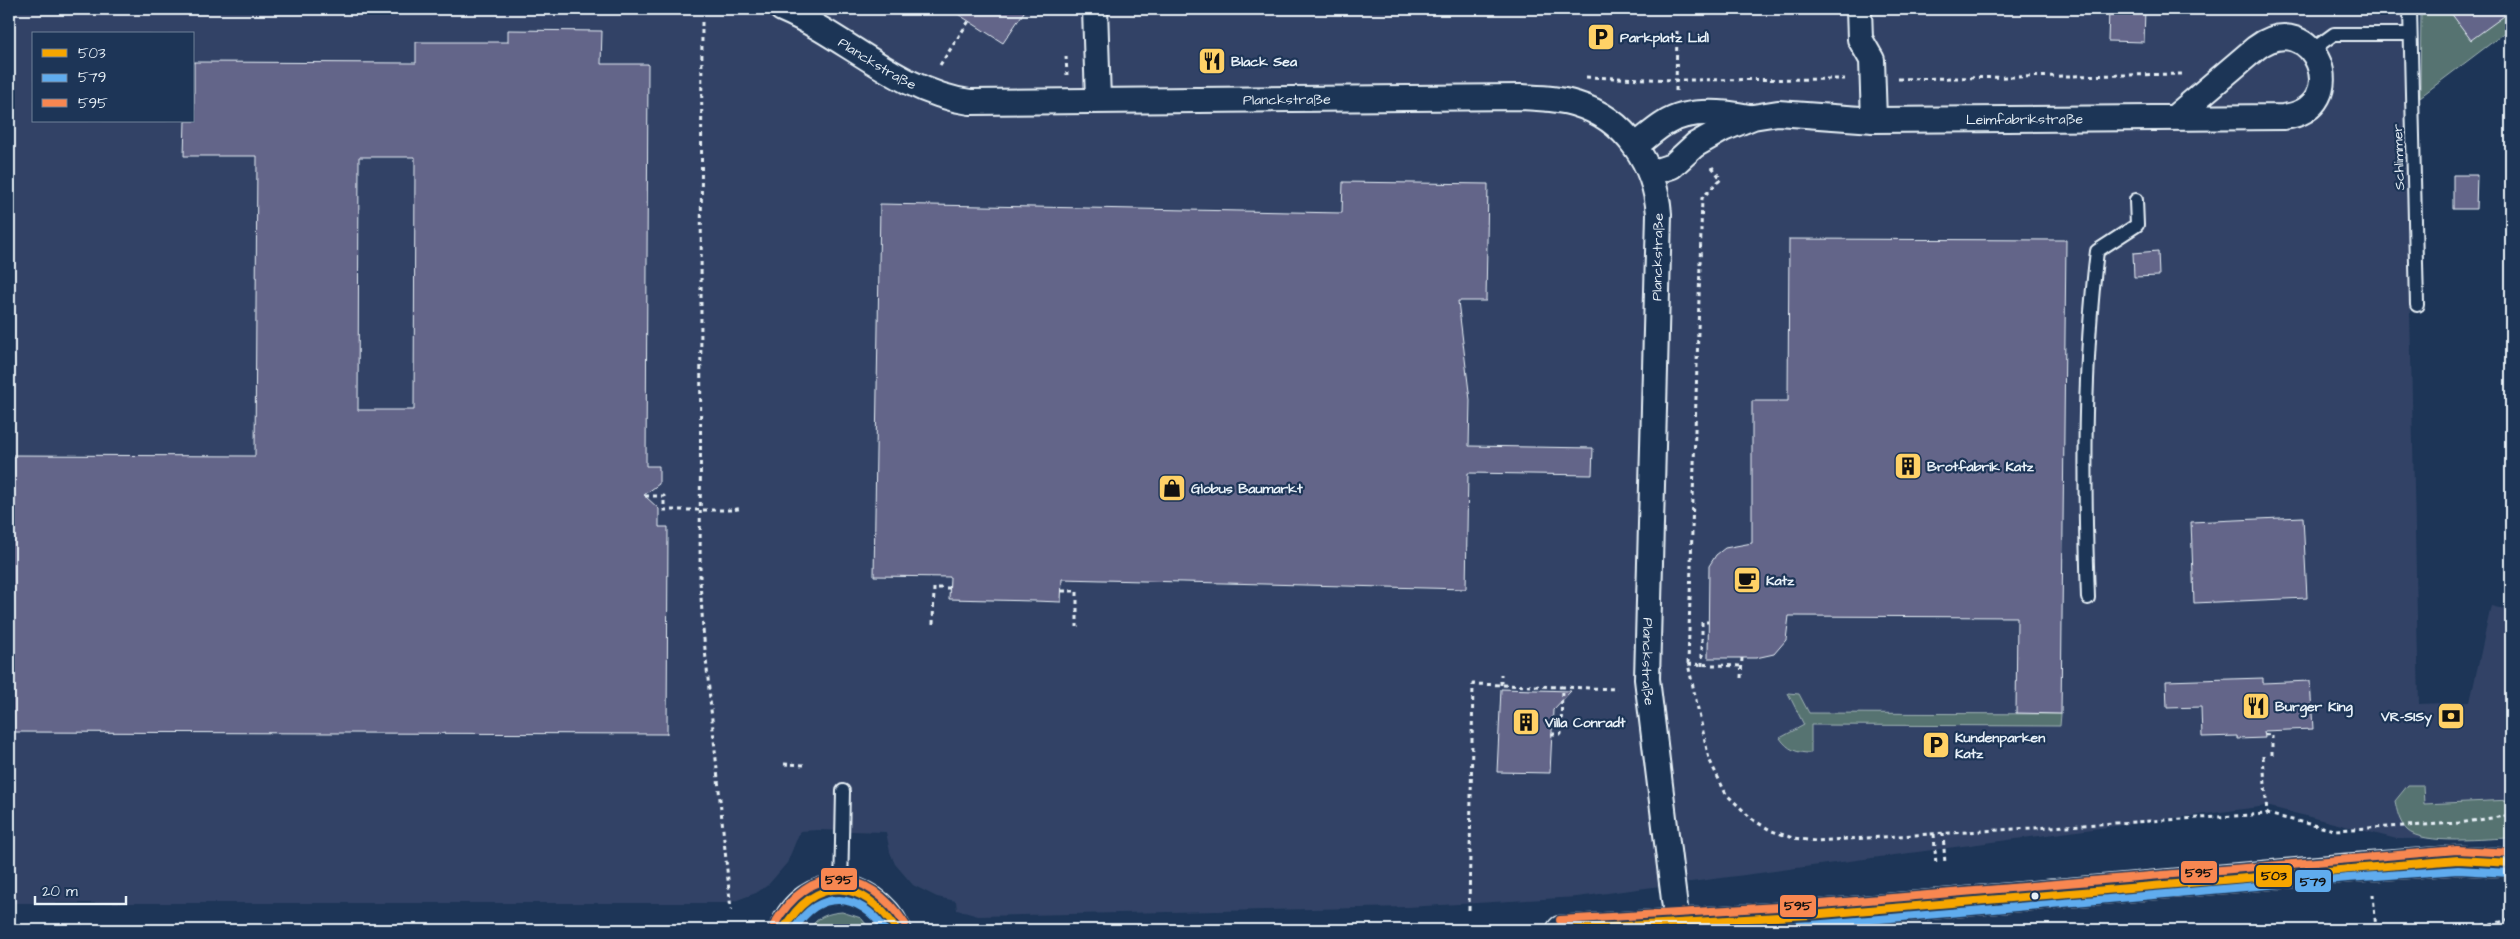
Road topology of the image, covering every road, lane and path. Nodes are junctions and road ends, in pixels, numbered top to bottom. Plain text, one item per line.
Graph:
1 (782, 9) edge
2 (1095, 9) edge
3 (1859, 9) edge
4 (2410, 9) edge
5 (969, 21) dead end
6 (702, 22) dead end
7 (1677, 30) dead end
8 (2410, 34) junction
9 (2312, 50) junction
10 (949, 51) dead end
11 (1577, 77) dead end
12 (1874, 79) junction
13 (1677, 80) junction
14 (2210, 88) junction
15 (1098, 100) junction
16 (1753, 117) junction
17 (2175, 117) junction
18 (1680, 118) junction
19 (1874, 120) junction
20 (1695, 145) junction
21 (1635, 146) junction
22 (1651, 173) junction
23 (2136, 200) dead end
24 (2417, 305) dead end
25 (645, 496) dead end
26 (742, 508) dead end
27 (699, 510) junction
28 (950, 588) dead end
29 (1062, 590) dead end
30 (2088, 598) dead end
31 (1708, 622) dead end
32 (933, 624) dead end
33 (1077, 627) dead end
34 (1742, 658) dead end
35 (1688, 664) junction
36 (1702, 666) junction
37 (1742, 666) junction
38 (1501, 674) dead end
39 (1741, 678) dead end
40 (1500, 685) junction
41 (1562, 687) junction
42 (1617, 689) dead end
43 (1552, 734) dead end
44 (2265, 735) dead end
45 (2272, 755) dead end
46 (2263, 756) dead end
47 (784, 764) dead end
48 (806, 765) dead end
49 (844, 791) dead end
50 (2267, 814) junction
51 (2511, 815) edge
52 (1934, 834) junction
53 (1943, 834) junction
54 (2511, 863) edge
55 (1945, 864) dead end
56 (1936, 865) dead end
57 (2370, 866) junction
58 (841, 890) junction
59 (731, 910) dead end
60 (1469, 910) dead end
61 (2511, 920) edge
62 (1677, 924) junction
63 (783, 930) edge
64 (897, 930) edge
65 (1561, 930) edge
66 (2376, 930) edge
67 (2459, 930) edge

1 - 15 street, Planckstraße
2 - 15 street
3 - 12 street
4 - 8 lane, Schlimmer
5 - 10 path
6 - 27 path
7 - 13 path
8 - 9 lane
8 - 24 lane, Schlimmer
9 - 14 street
9 - 17 street, Leimfabrikstraße
11 - 13 path
12 - 13 path
12 - 14 path
12 - 19 street
13 - 18 path
14 - 17 street
15 - 21 street, Planckstraße
16 - 18 street, Leimfabrikstraße
16 - 19 street, Leimfabrikstraße
16 - 20 street, Leimfabrikstraße
17 - 19 street, Leimfabrikstraße
18 - 21 street, Leimfabrikstraße
20 - 22 street, Leimfabrikstraße
20 - 35 path
21 - 22 street, Planckstraße
22 - 62 street, Planckstraße
23 - 30 lane
25 - 27 path
26 - 27 path
27 - 59 path
28 - 32 path
29 - 33 path
31 - 36 path
34 - 37 path
35 - 36 path
35 - 52 path
36 - 37 path
37 - 39 path
38 - 40 path
40 - 41 path
40 - 60 path
41 - 42 path
41 - 43 path
44 - 45 path
46 - 50 path
47 - 48 path
49 - 58 lane
50 - 51 path
50 - 53 path
52 - 53 path
52 - 56 path
53 - 55 path
54 - 57 street
57 - 62 street
57 - 66 path
58 - 63 street
58 - 64 street
61 - 67 path
62 - 65 street

